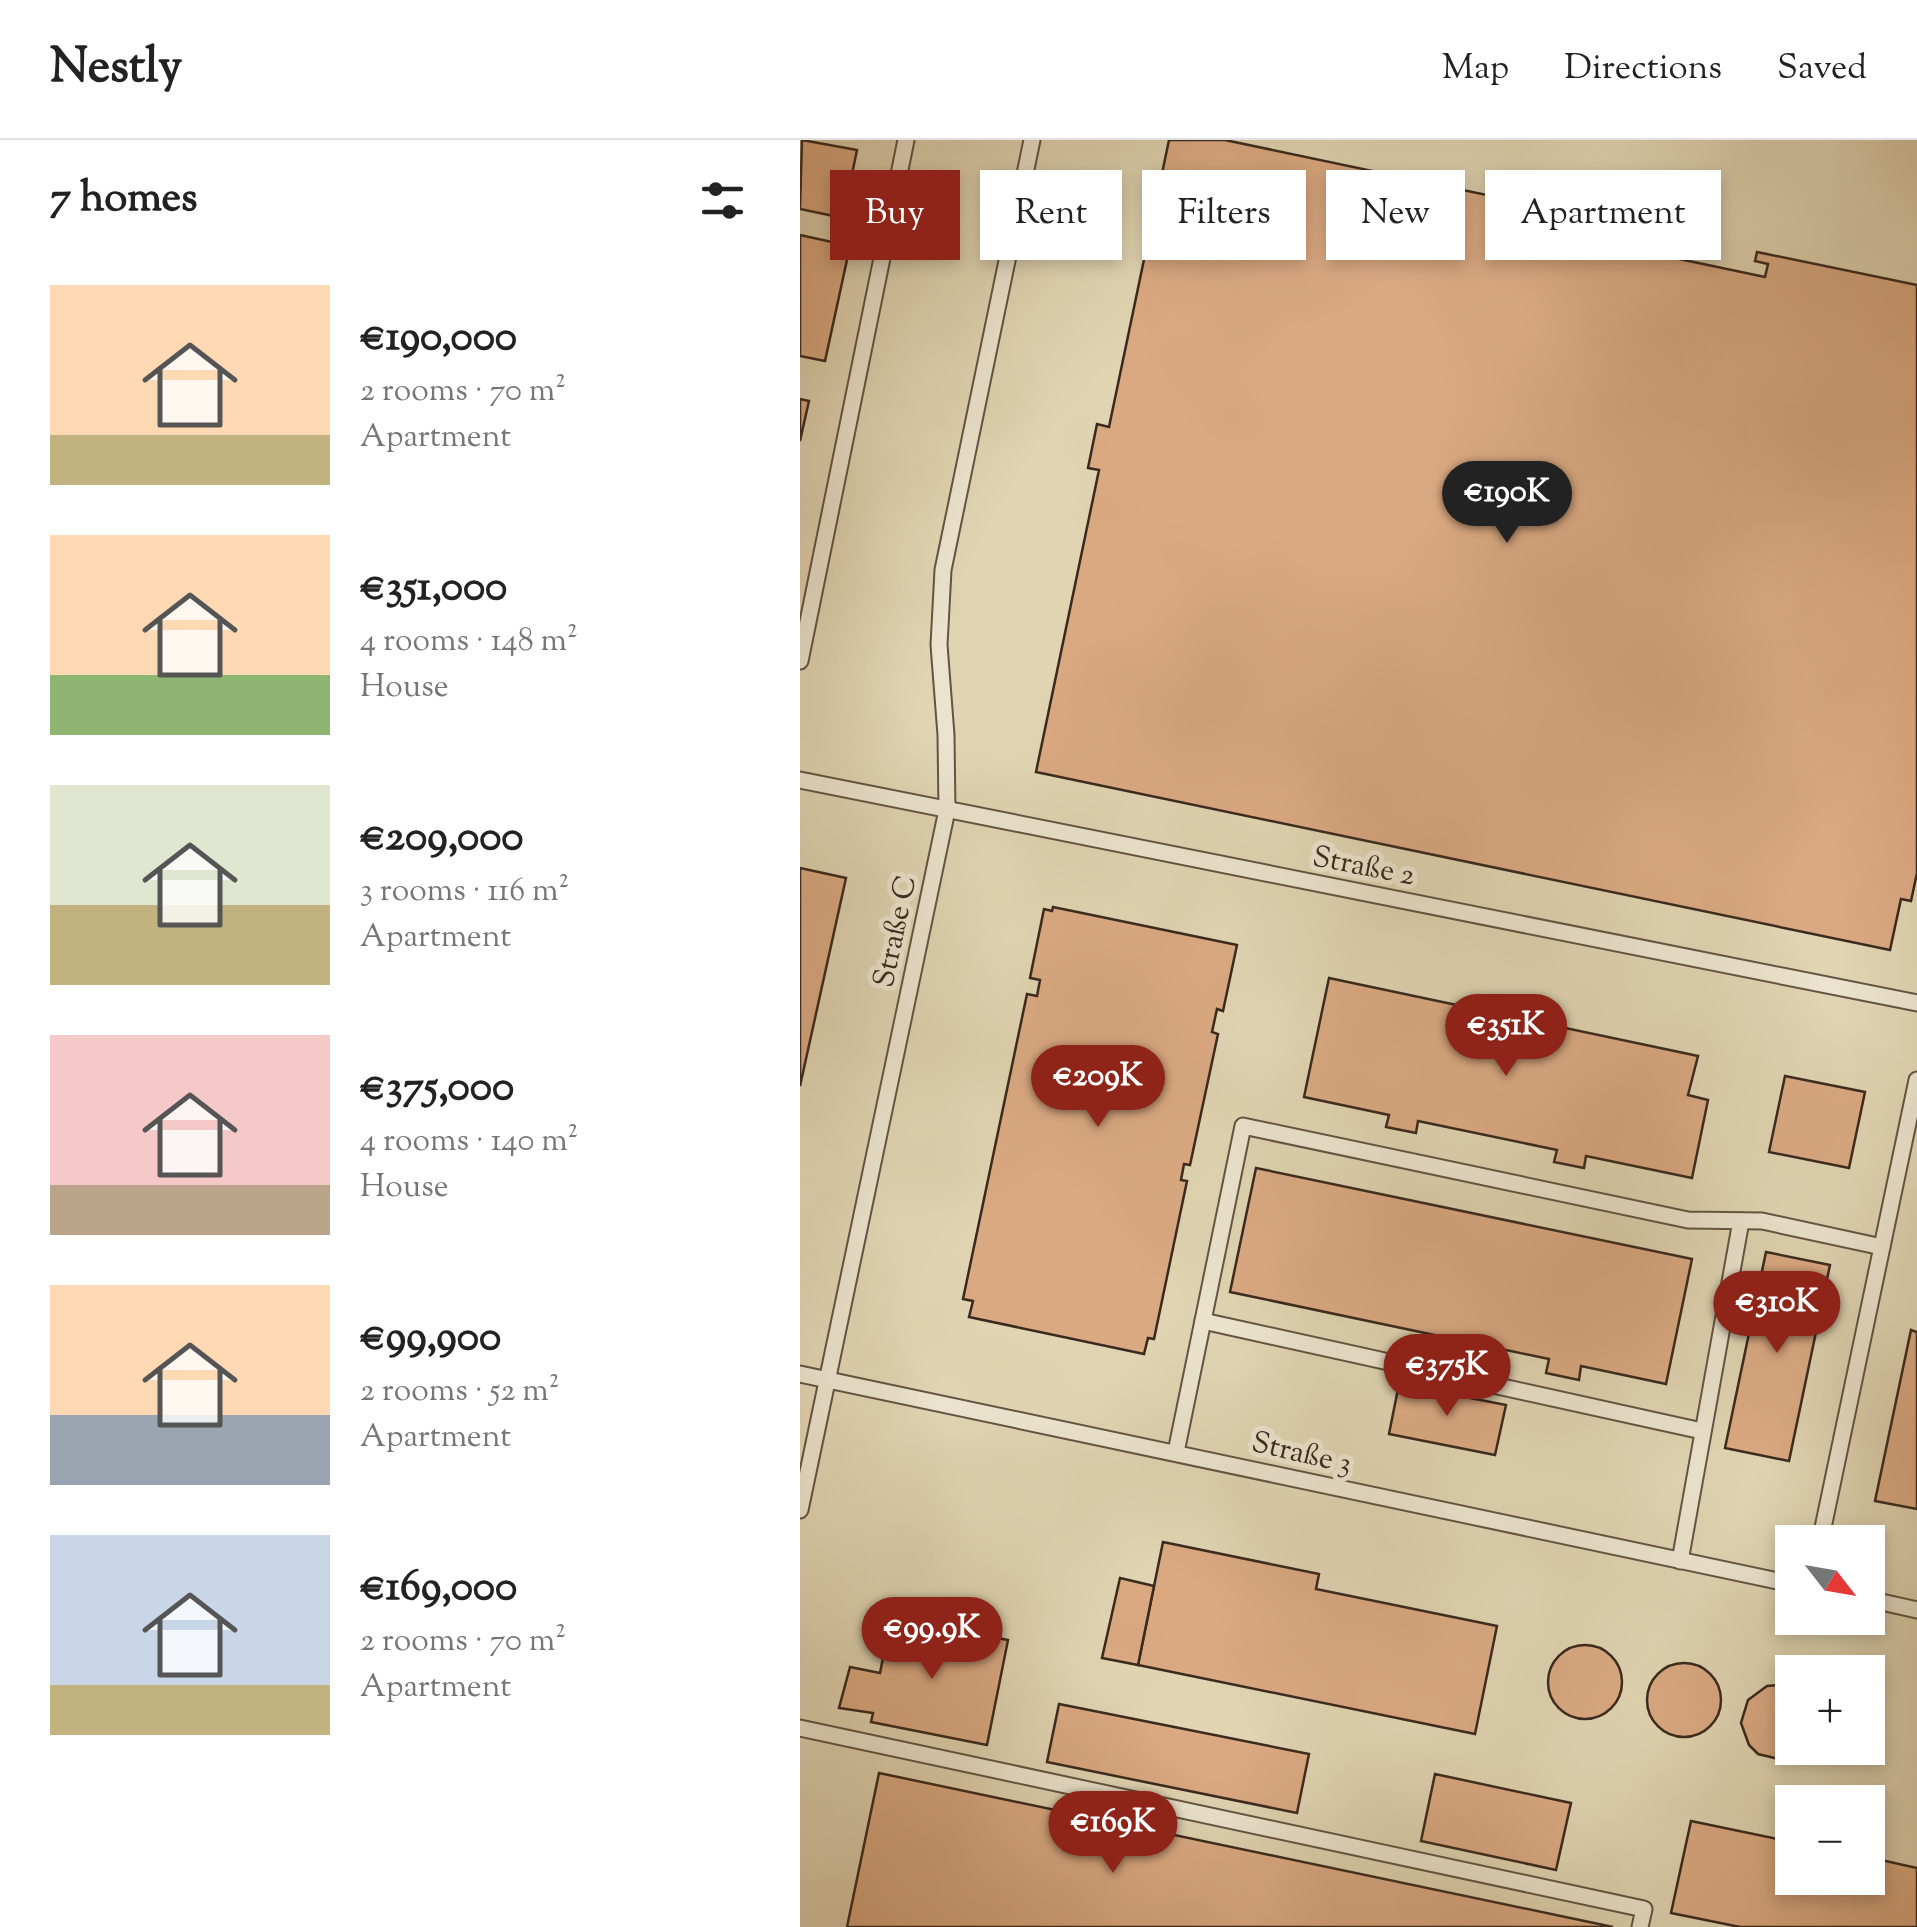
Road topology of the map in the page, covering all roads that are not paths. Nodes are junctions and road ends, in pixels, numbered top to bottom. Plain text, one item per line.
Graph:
1 (906, 140) edge
2 (1032, 140) edge
3 (800, 660) edge
4 (800, 780) edge
5 (948, 810) junction
6 (1917, 1003) edge
7 (1917, 1080) edge
8 (1742, 1221) junction
9 (1882, 1248) junction
10 (1203, 1321) junction
11 (800, 1374) edge
12 (828, 1380) junction
13 (1702, 1430) junction
14 (1176, 1452) junction
15 (800, 1510) edge
16 (1824, 1525) edge
17 (1680, 1560) junction
18 (1775, 1580) edge
19 (1885, 1603) edge
20 (1917, 1610) edge
21 (800, 1728) edge
22 (1640, 1927) edge

1 - 3 lane
2 - 5 lane, Straße C
4 - 5 lane, Straße 2
5 - 6 lane, Straße 2
5 - 12 lane, Straße C
7 - 9 lane
8 - 9 lane
8 - 10 lane
8 - 13 lane
9 - 16 lane
10 - 13 lane
10 - 14 lane
11 - 12 lane, Straße 3
12 - 14 lane, Straße 3
12 - 15 lane, Straße C
13 - 17 lane
14 - 17 lane, Straße 3
17 - 18 lane, Straße 3
19 - 20 lane
21 - 22 lane

